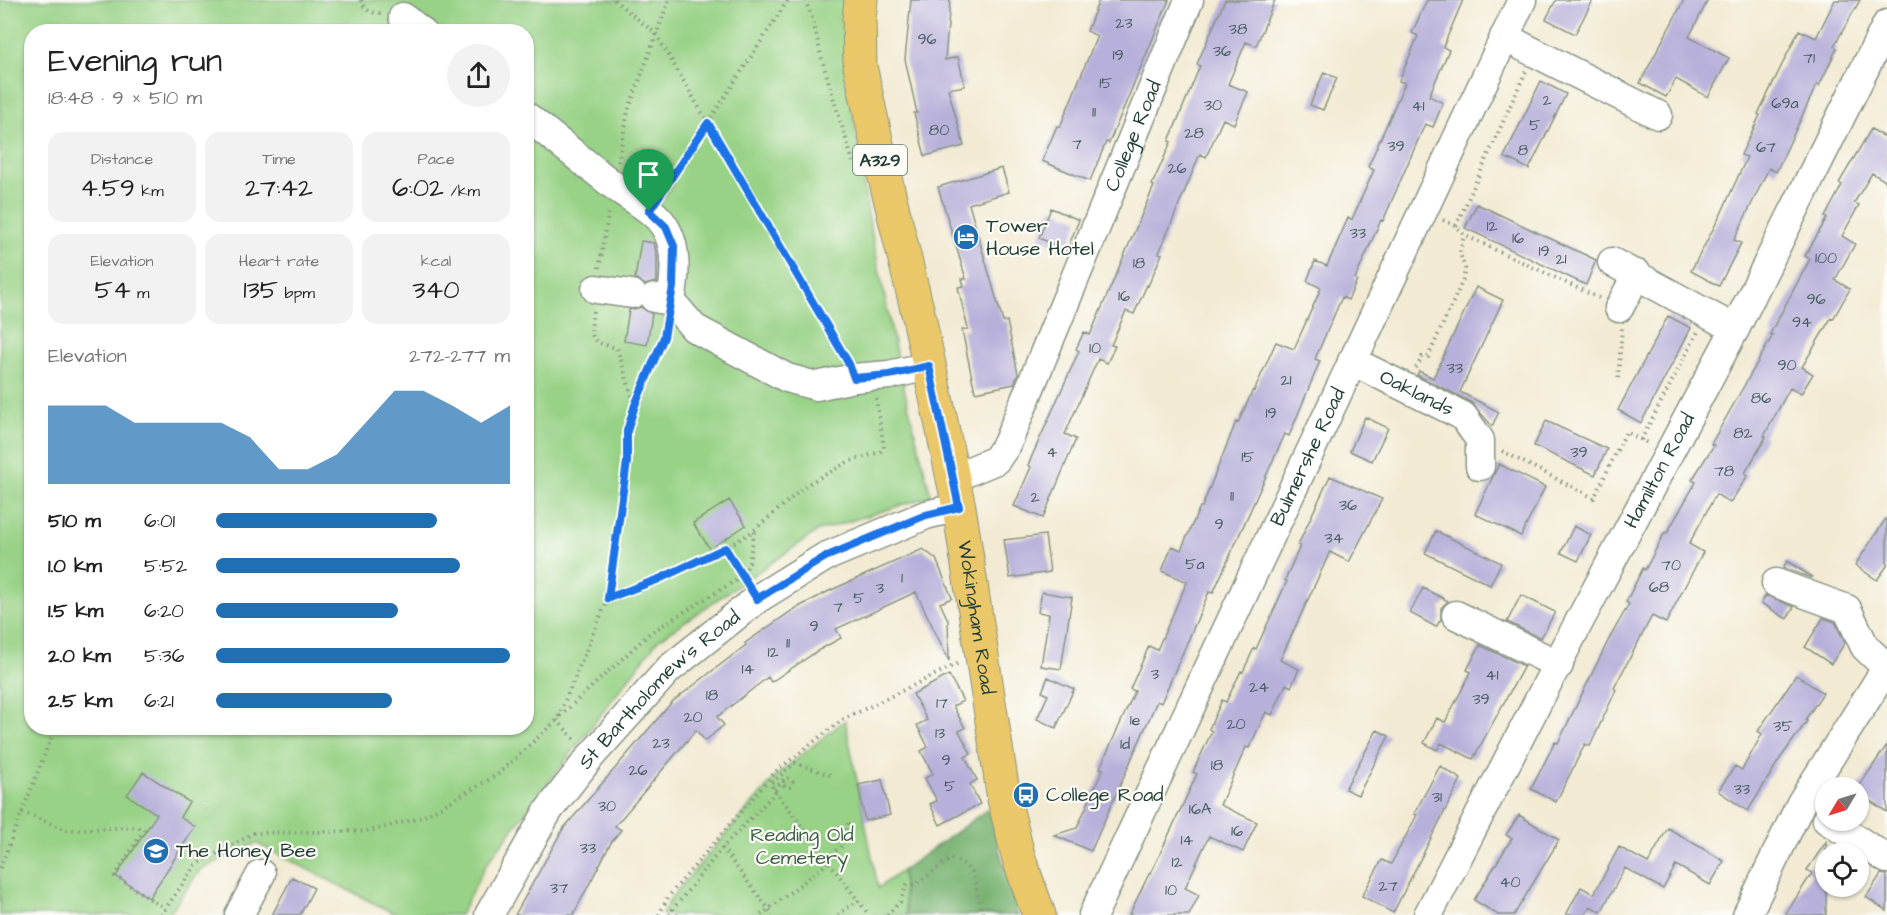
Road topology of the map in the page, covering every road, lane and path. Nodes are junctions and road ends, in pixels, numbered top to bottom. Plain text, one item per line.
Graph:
1 (362, 0) edge
2 (614, 0) edge
3 (669, 0) edge
4 (788, 0) edge
5 (805, 0) edge
6 (861, 0) edge
7 (1189, 0) edge
8 (1522, 0) edge
9 (404, 20) edge
10 (1887, 24) edge
11 (656, 34) junction
12 (1504, 37) junction
13 (1534, 51) junction
14 (1658, 115) dead end
15 (534, 122) edge
16 (708, 123) junction
17 (854, 167) dead end
18 (614, 186) junction
19 (649, 211) junction
20 (1424, 211) junction
21 (1456, 226) junction
22 (1464, 235) junction
23 (1612, 262) dead end
24 (1637, 274) junction
25 (596, 290) dead end
26 (652, 298) junction
27 (1618, 308) junction
28 (1731, 337) junction
29 (1353, 362) junction
30 (929, 366) junction
31 (859, 378) junction
32 (1618, 378) dead end
33 (1406, 388) junction
34 (1641, 440) junction
35 (1480, 453) joint
36 (1669, 454) junction
37 (956, 493) junction
38 (756, 528) junction
39 (725, 548) junction
40 (1776, 583) dead end
41 (750, 588) junction
42 (608, 598) junction
43 (1456, 615) dead end
44 (982, 654) junction
45 (1559, 665) junction
46 (1887, 667) edge
47 (559, 717) junction
48 (52, 735) edge
49 (830, 775) dead end
50 (784, 779) dead end
51 (775, 790) junction
52 (1801, 803) junction
53 (22, 812) junction
54 (1815, 813) edge
55 (849, 820) dead end
56 (1843, 831) edge
57 (722, 848) junction
58 (1887, 859) edge
59 (828, 860) junction
60 (0, 868) edge
61 (261, 874) dead end
62 (858, 900) junction
63 (165, 909) junction
64 (673, 909) junction
65 (769, 909) junction
66 (160, 915) edge
67 (239, 915) edge
68 (489, 915) edge
69 (659, 915) edge
70 (670, 915) edge
71 (677, 915) edge
72 (761, 915) edge
73 (773, 915) edge
74 (838, 915) edge
75 (869, 915) edge
76 (887, 915) edge
77 (983, 915) edge
78 (1039, 915) edge
79 (1093, 915) edge
80 (1428, 915) edge
81 (1747, 915) edge

1 - 9 path
2 - 11 path
3 - 11 path
4 - 16 path
5 - 17 path
6 - 30 main road, Wokingham Road / A329
7 - 37 street, College Road
8 - 12 street, Bulmershe Road
10 - 28 street, Hamilton Road
11 - 16 path
11 - 18 path
12 - 13 street
12 - 20 street, Bulmershe Road
13 - 14 street
13 - 21 path
15 - 18 street
16 - 19 path
16 - 31 path
18 - 19 street
19 - 26 street
20 - 21 path
20 - 29 street, Bulmershe Road
21 - 22 path
22 - 27 path
22 - 33 path
23 - 24 street
24 - 27 street
24 - 28 street
25 - 26 street
26 - 31 street
26 - 42 path
27 - 32 path
28 - 34 path
28 - 36 street, Hamilton Road
29 - 33 street, Oaklands
29 - 79 street, Bulmershe Road
30 - 31 street
30 - 37 main road, Wokingham Road / A329
31 - 38 path
33 - 35 street, Oaklands
34 - 35 path
34 - 36 path
36 - 45 street, Hamilton Road
37 - 41 street, St Bartholomew's Road
37 - 44 main road, Wokingham Road / A329
38 - 39 path
38 - 41 path
39 - 41 path
39 - 42 path
40 - 46 street
41 - 47 path
41 - 68 street, St Bartholomew's Road
42 - 47 path
43 - 45 street
44 - 69 path
44 - 78 main road, Wokingham Road / A329
45 - 80 street, Hamilton Road
46 - 52 street
47 - 63 path
48 - 53 path
49 - 51 path
50 - 51 path
51 - 57 path
51 - 59 path
52 - 54 street
52 - 81 street
53 - 60 path
53 - 63 path
55 - 59 path
56 - 58 street
57 - 64 path
57 - 65 path
59 - 62 path
59 - 65 path
61 - 67 street
62 - 74 path
62 - 75 path
63 - 66 path
64 - 70 path
64 - 71 path
65 - 72 path
65 - 73 path
76 - 77 path

